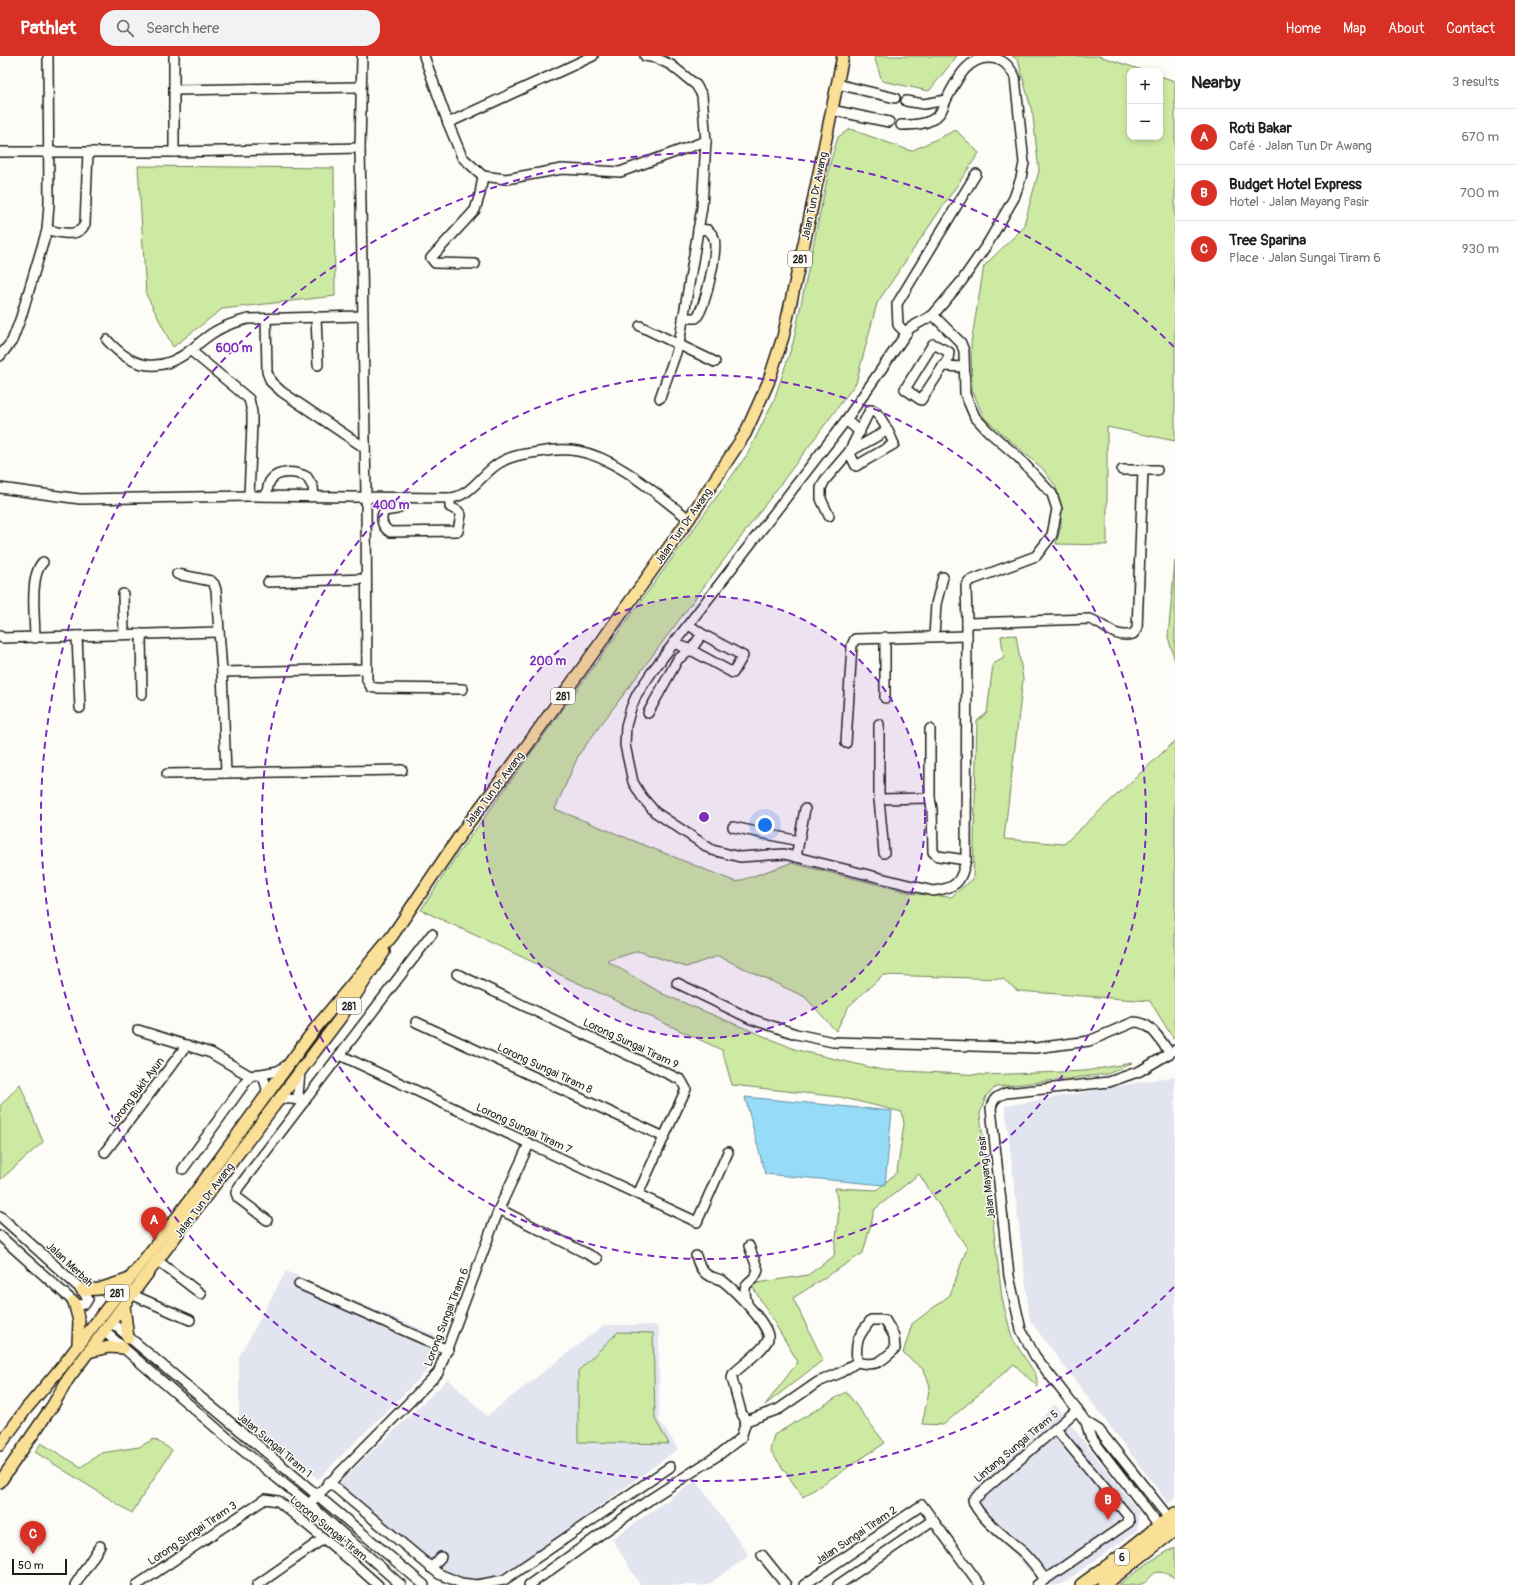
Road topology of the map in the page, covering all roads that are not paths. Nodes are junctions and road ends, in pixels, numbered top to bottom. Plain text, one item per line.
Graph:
1 (48, 56) edge
2 (174, 56) edge
3 (362, 56) edge
4 (424, 56) edge
5 (593, 56) edge
6 (645, 56) edge
7 (843, 56) edge
8 (837, 84) junction
9 (360, 87) junction
10 (174, 90) junction
11 (895, 98) dead end
12 (946, 100) junction
13 (906, 101) dead end
14 (831, 110) junction
15 (889, 122) dead end
16 (448, 123) junction
17 (901, 125) dead end
18 (706, 141) junction
19 (360, 148) junction
20 (0, 152) edge
21 (49, 152) junction
22 (88, 152) junction
23 (174, 152) junction
24 (976, 174) dead end
25 (483, 176) junction
26 (698, 229) junction
27 (47, 230) junction
28 (475, 264) dead end
29 (933, 315) junction
30 (362, 316) junction
31 (316, 317) junction
32 (683, 318) junction
33 (266, 319) junction
34 (640, 326) dead end
35 (906, 333) junction
36 (108, 340) dead end
37 (679, 344) junction
38 (190, 350) junction
39 (0, 356) edge
40 (715, 362) dead end
41 (318, 364) dead end
42 (943, 366) junction
43 (964, 367) junction
44 (660, 398) dead end
45 (854, 410) junction
46 (866, 419) junction
47 (846, 420) junction
48 (888, 430) junction
49 (860, 432) junction
50 (365, 448) junction
51 (849, 452) junction
52 (1122, 470) dead end
53 (1143, 470) junction
54 (1157, 470) dead end
55 (0, 488) edge
56 (248, 496) junction
57 (266, 496) junction
58 (314, 496) junction
59 (366, 496) junction
60 (400, 497) junction
61 (450, 498) junction
62 (829, 516) dead end
63 (689, 519) junction
64 (43, 562) dead end
65 (177, 574) dead end
66 (943, 578) dead end
67 (366, 579) junction
68 (268, 582) dead end
69 (123, 594) dead end
70 (967, 623) junction
71 (689, 625) junction
72 (219, 632) junction
73 (124, 634) junction
74 (141, 634) junction
75 (702, 634) junction
76 (0, 636) edge
77 (77, 636) junction
78 (934, 636) junction
79 (967, 636) junction
80 (885, 637) junction
81 (35, 638) junction
82 (674, 643) junction
83 (691, 650) junction
84 (366, 669) junction
85 (222, 672) junction
86 (463, 689) dead end
87 (142, 694) dead end
88 (885, 698) dead end
89 (80, 708) dead end
90 (648, 713) dead end
91 (879, 724) dead end
92 (930, 730) dead end
93 (846, 743) dead end
94 (402, 770) dead end
95 (226, 772) junction
96 (167, 774) dead end
97 (930, 798) junction
98 (879, 799) junction
99 (805, 809) dead end
100 (733, 827) dead end
101 (799, 841) junction
102 (884, 853) dead end
103 (796, 857) junction
104 (966, 860) junction
105 (432, 934) dead end
106 (392, 936) junction
107 (457, 974) dead end
108 (677, 984) dead end
109 (416, 1022) dead end
110 (138, 1030) dead end
111 (187, 1046) junction
112 (1172, 1052) edge
113 (340, 1055) junction
114 (287, 1065) junction
115 (300, 1072) junction
116 (253, 1075) junction
117 (266, 1093) junction
118 (276, 1101) junction
119 (304, 1102) junction
120 (664, 1137) junction
121 (529, 1144) junction
122 (104, 1152) dead end
123 (728, 1152) dead end
124 (184, 1169) dead end
125 (638, 1194) junction
126 (500, 1209) junction
127 (0, 1216) edge
128 (267, 1220) dead end
129 (0, 1236) edge
130 (749, 1246) dead end
131 (696, 1256) dead end
132 (597, 1259) dead end
133 (158, 1261) junction
134 (127, 1280) junction
135 (299, 1284) dead end
136 (82, 1290) junction
137 (201, 1294) dead end
138 (133, 1295) junction
139 (74, 1302) junction
140 (747, 1305) junction
141 (124, 1306) junction
142 (190, 1320) dead end
143 (111, 1322) junction
144 (104, 1331) junction
145 (128, 1338) junction
146 (78, 1344) junction
147 (123, 1348) junction
148 (448, 1350) junction
149 (88, 1352) junction
150 (857, 1362) junction
151 (1077, 1410) junction
152 (746, 1421) junction
153 (1056, 1428) junction
154 (0, 1445) edge
155 (670, 1466) dead end
156 (0, 1482) edge
157 (329, 1482) junction
158 (316, 1494) junction
159 (260, 1500) joint
160 (309, 1504) junction
161 (933, 1520) junction
162 (1171, 1527) edge
163 (323, 1539) junction
164 (100, 1546) dead end
165 (762, 1555) dead end
166 (441, 1557) dead end
167 (431, 1568) junction
168 (1045, 1579) junction
169 (80, 1582) edge
170 (137, 1585) edge
171 (257, 1585) edge
172 (377, 1585) edge
173 (401, 1585) edge
174 (424, 1585) edge
175 (529, 1585) edge
176 (786, 1585) edge
177 (804, 1585) edge
178 (838, 1585) edge
179 (980, 1585) edge
180 (1037, 1585) edge
181 (1082, 1585) edge
182 (1103, 1585) edge

1 - 21 street
2 - 10 street
3 - 9 street
4 - 16 street
5 - 16 street
6 - 18 street
7 - 8 main road, Jalan Tun Dr Awang / 281
8 - 11 street
8 - 14 main road, Jalan Tun Dr Awang / 281
9 - 10 street
9 - 19 street
10 - 23 street
12 - 13 street
12 - 17 street
12 - 29 street
14 - 15 street
14 - 63 main road, Jalan Tun Dr Awang / 281
16 - 25 street
18 - 25 street
18 - 26 street
19 - 23 street
19 - 30 street
20 - 21 street
21 - 22 street
21 - 27 street
22 - 23 street
22 - 27 street
24 - 35 street
25 - 28 street
26 - 32 street
26 - 32 street
27 - 39 street
29 - 35 street
29 - 43 street
30 - 31 street
30 - 50 street
31 - 33 street
31 - 41 street
32 - 37 street
33 - 38 street
33 - 50 street
34 - 37 street
35 - 45 street
36 - 38 street
37 - 40 street
37 - 44 street
38 - 56 street
42 - 42 street
42 - 43 street
43 - 70 street
45 - 46 street
45 - 47 street
46 - 48 street
46 - 49 street
47 - 49 street
47 - 71 street
48 - 51 street
48 - 51 street
49 - 51 street
50 - 59 street
51 - 62 street
52 - 53 street
53 - 54 street
53 - 70 street
55 - 56 street
56 - 57 street
57 - 58 street
57 - 58 street
58 - 59 street
59 - 60 street
59 - 67 street
60 - 61 street
60 - 61 street
61 - 63 street
63 - 106 main road, Jalan Tun Dr Awang / 281
64 - 81 street
65 - 72 street
66 - 78 street
67 - 68 street
67 - 84 street
69 - 73 street
70 - 79 street
71 - 75 street
71 - 82 street
72 - 74 street
72 - 85 street
73 - 74 street
73 - 77 street
74 - 87 street
75 - 83 street
75 - 83 street
76 - 81 street
77 - 81 street
77 - 89 street
78 - 79 street
78 - 80 street
79 - 104 street
80 - 88 street
80 - 93 street
82 - 83 street
82 - 103 street
83 - 90 street
84 - 85 street
84 - 86 street
85 - 95 street
91 - 98 street
92 - 97 street
94 - 95 street
95 - 96 street
97 - 98 street
97 - 104 street
98 - 102 street
99 - 101 street
100 - 101 street
101 - 103 street
103 - 104 street
105 - 113 street
106 - 114 main road, Jalan Tun Dr Awang / 281
106 - 115 main road, Jalan Tun Dr Awang / 281
107 - 120 street, Lorong Sungai Tiram 9
108 - 112 street
109 - 120 street, Lorong Sungai Tiram 8
110 - 111 street
111 - 116 street
111 - 122 street, Lorong Bukit Ayun
112 - 151 street, Jalan Mayang Pasir
113 - 119 street
113 - 121 street, Lorong Sungai Tiram 7
114 - 116 street
114 - 117 main road, Jalan Tun Dr Awang / 281
115 - 118 main road, Jalan Tun Dr Awang / 281
115 - 119 street
116 - 117 street
116 - 124 street
117 - 134 main road, Jalan Tun Dr Awang / 281
118 - 119 street
118 - 133 main road, Jalan Tun Dr Awang / 281
119 - 128 street
120 - 125 street, Lorong Sungai Tiram 9
121 - 125 street, Lorong Sungai Tiram 7
121 - 126 street, Lorong Sungai Tiram 6
123 - 125 street, Lorong Sungai Tiram 7
126 - 132 street
126 - 148 street, Lorong Sungai Tiram 6
127 - 136 street, Jalan Merbah
129 - 139 street
130 - 140 street
131 - 140 street
133 - 137 street
133 - 138 main road, Jalan Tun Dr Awang / 281
134 - 136 main road
134 - 146 main road, Jalan Tun Dr Awang / 281
135 - 148 street
136 - 139 street, Jalan Merbah
138 - 141 main road, Jalan Tun Dr Awang / 281
138 - 142 street
139 - 146 main road
140 - 152 street
141 - 143 main road, Jalan Tun Dr Awang / 281
141 - 145 main road
143 - 144 main road, Jalan Tun Dr Awang / 281
143 - 145 street, Jalan Sungai Tiram 1
144 - 147 street
144 - 149 main road, Jalan Tun Dr Awang / 281
145 - 158 street, Jalan Sungai Tiram 1
146 - 154 main road, Jalan Tun Dr Awang / 281
147 - 149 main road
147 - 160 street
148 - 157 street, Lorong Sungai Tiram 6
149 - 156 main road, Jalan Tun Dr Awang / 281
150 - 150 street
150 - 152 street
151 - 153 street, Lintang Sungai Tiram 5
151 - 162 street, Jalan Mayang Pasir
152 - 175 street
153 - 168 street, Lintang Sungai Tiram 5
153 - 168 street
155 - 167 street
157 - 158 street, Lorong Sungai Tiram 6
157 - 167 street
158 - 160 street, Lorong Sungai Tiram 6
158 - 174 street, Jalan Sungai Tiram 1
159 - 163 street, Lorong Sungai Tiram
159 - 170 street, Lorong Sungai Tiram 3
160 - 173 street
161 - 177 street, Jalan Sungai Tiram 2
161 - 178 street
161 - 179 street
162 - 181 highway, 6
162 - 182 highway, 6
163 - 171 street
163 - 172 street, Lorong Sungai Tiram
164 - 169 street
165 - 176 street
166 - 167 street
168 - 180 street

